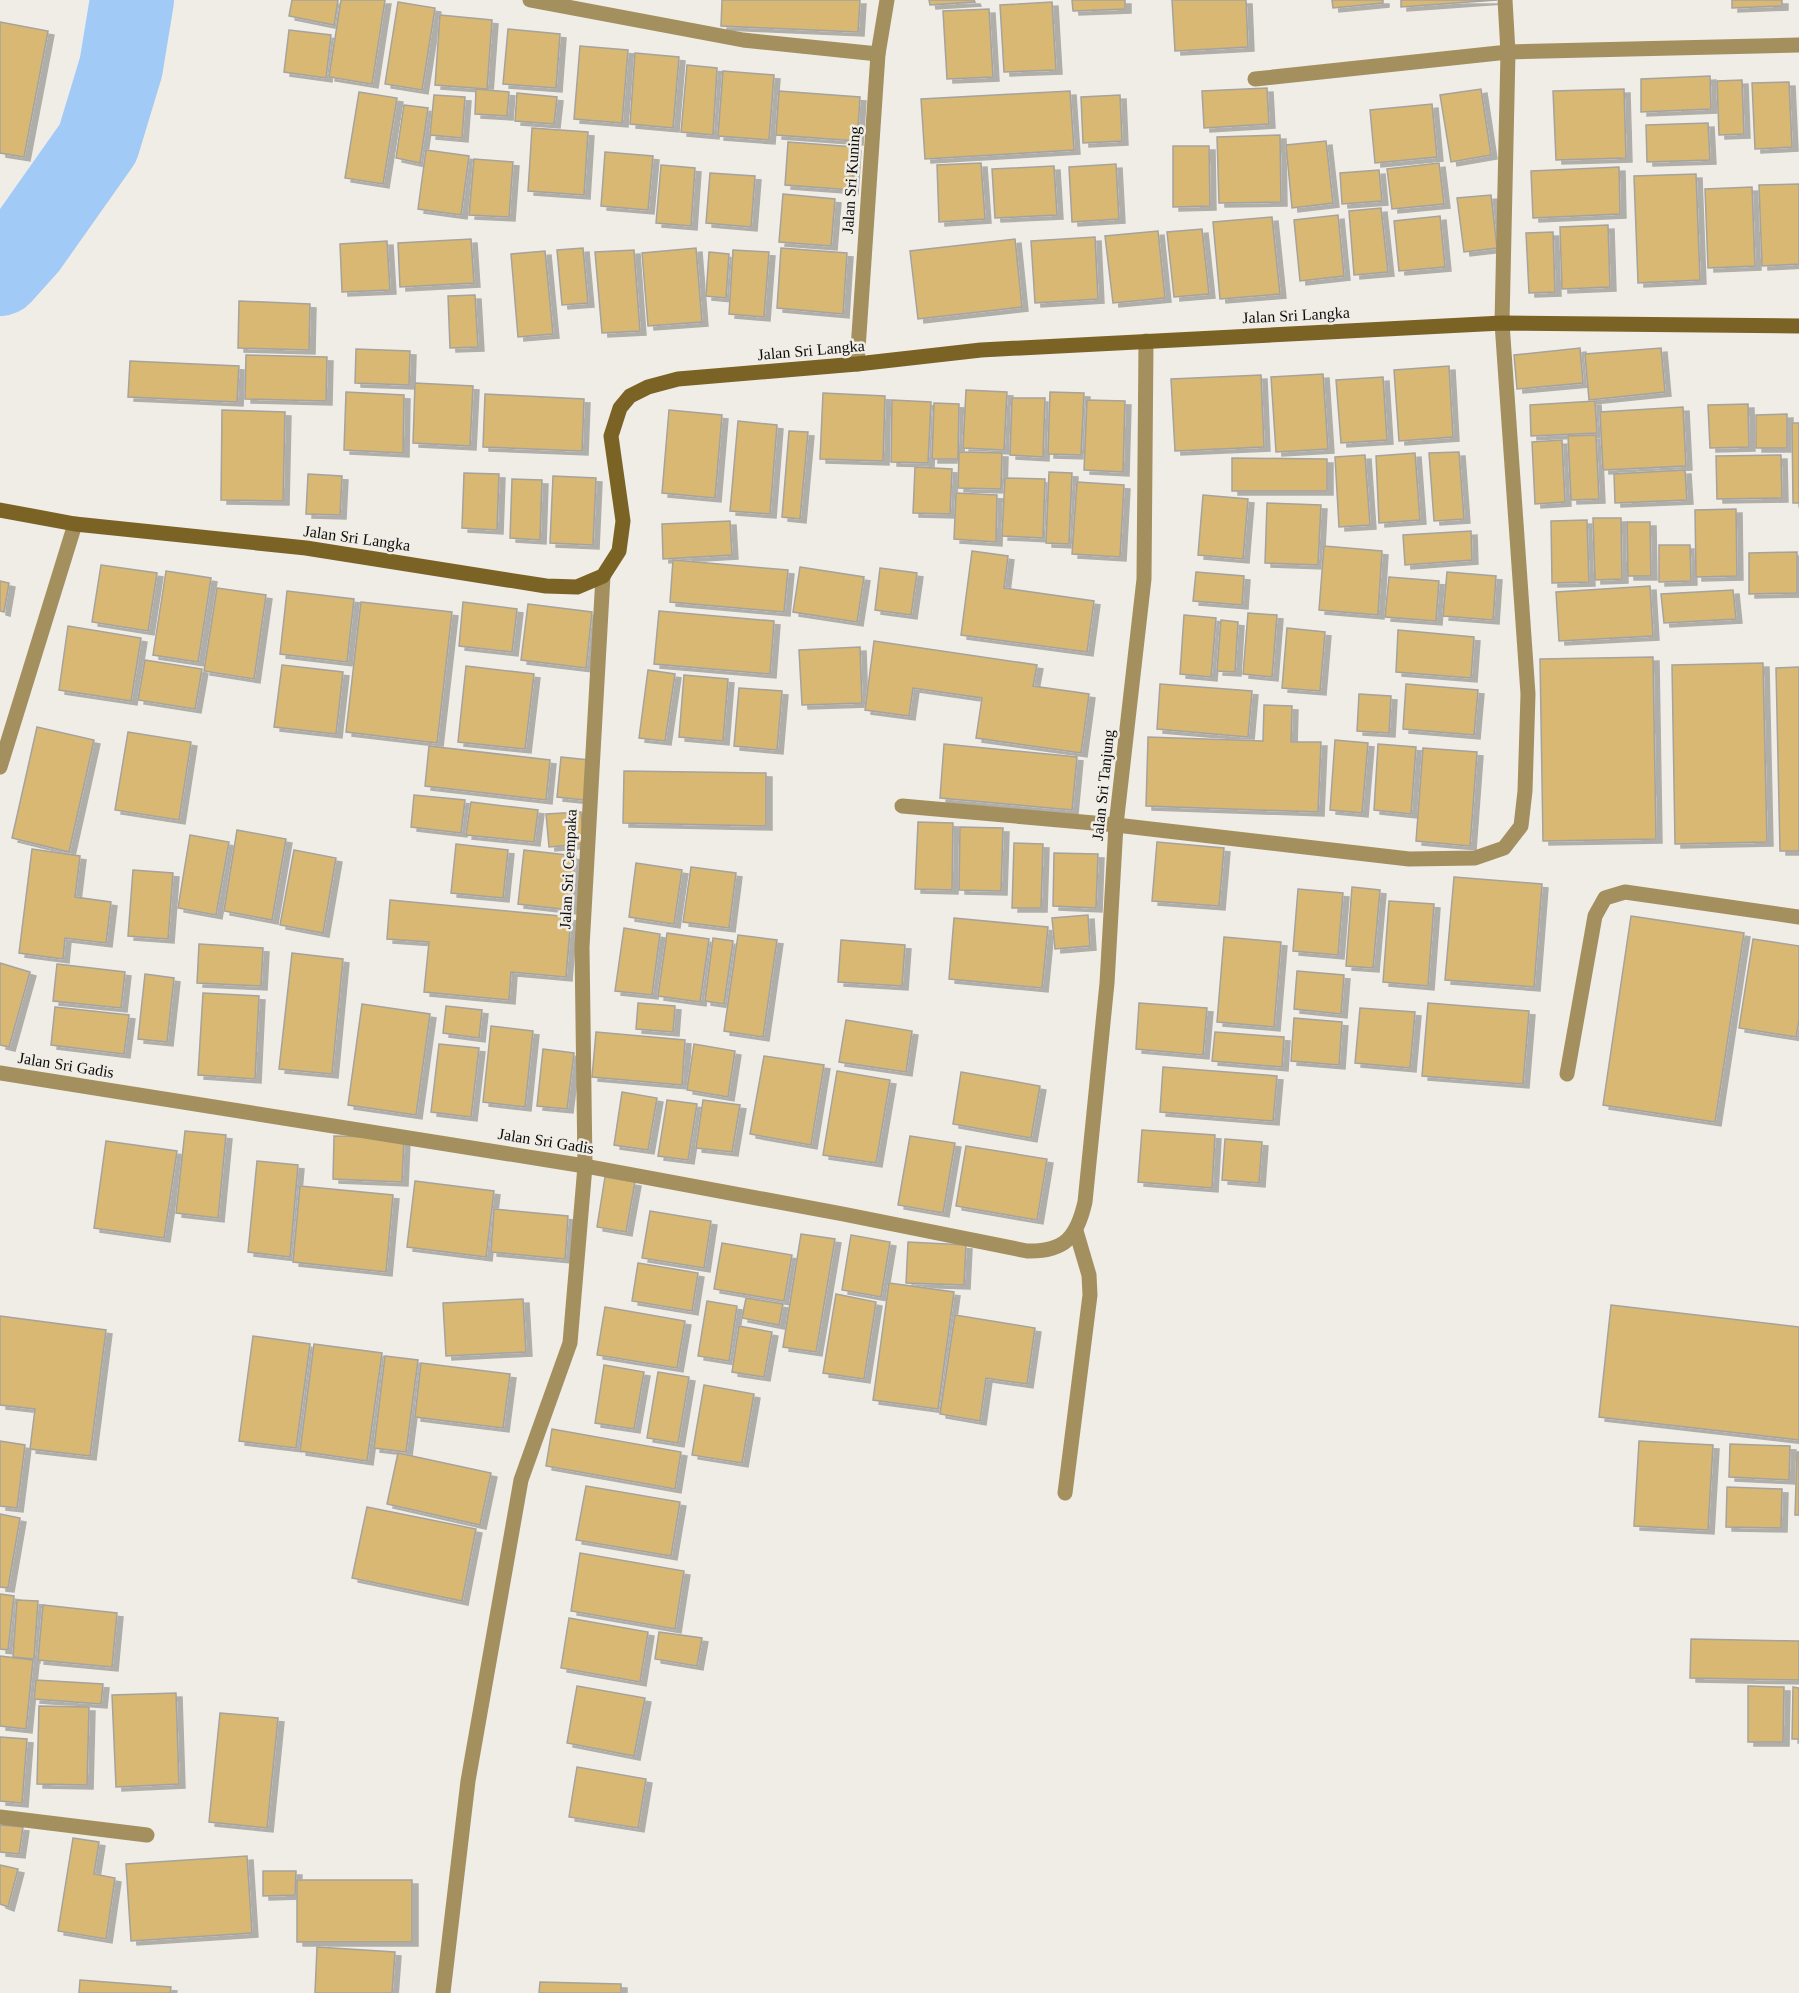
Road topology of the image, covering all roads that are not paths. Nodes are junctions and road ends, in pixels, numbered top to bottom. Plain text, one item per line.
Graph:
1 (530, 0) edge
2 (887, 0) edge
3 (1504, 0) edge
4 (1799, 45) edge
5 (1508, 52) junction
6 (878, 54) junction
7 (1255, 79) dead end
8 (1502, 322) junction
9 (1799, 326) edge
10 (1146, 341) junction
11 (857, 364) junction
12 (0, 510) edge
13 (75, 524) junction
14 (603, 576) junction
15 (0, 766) edge
16 (902, 806) dead end
17 (1116, 825) junction
18 (1799, 917) edge
19 (0, 1073) edge
20 (1567, 1074) dead end
21 (585, 1166) junction
22 (1076, 1231) junction
23 (1065, 1493) dead end
24 (0, 1817) edge
25 (147, 1835) dead end
26 (443, 1993) edge

1 - 6 street
2 - 6 street, Jalan Sri Kuning
3 - 5 street
4 - 5 street
5 - 7 street
5 - 8 street
6 - 11 street, Jalan Sri Kuning
8 - 9 street, Jalan Sri Langka
8 - 10 street, Jalan Sri Langka
8 - 17 street
10 - 11 street, Jalan Sri Langka
10 - 17 street, Jalan Sri Tanjung
11 - 14 street, Jalan Sri Langka
12 - 13 street, Jalan Sri Langka
13 - 14 street, Jalan Sri Langka
13 - 15 street
14 - 21 street, Jalan Sri Cempaka
16 - 17 street
17 - 22 street, Jalan Sri Tanjung
18 - 20 street
19 - 21 street, Jalan Sri Gadis
21 - 22 street, Jalan Sri Gadis
21 - 26 street, Jalan Sri Cempaka
22 - 23 street
24 - 25 street

